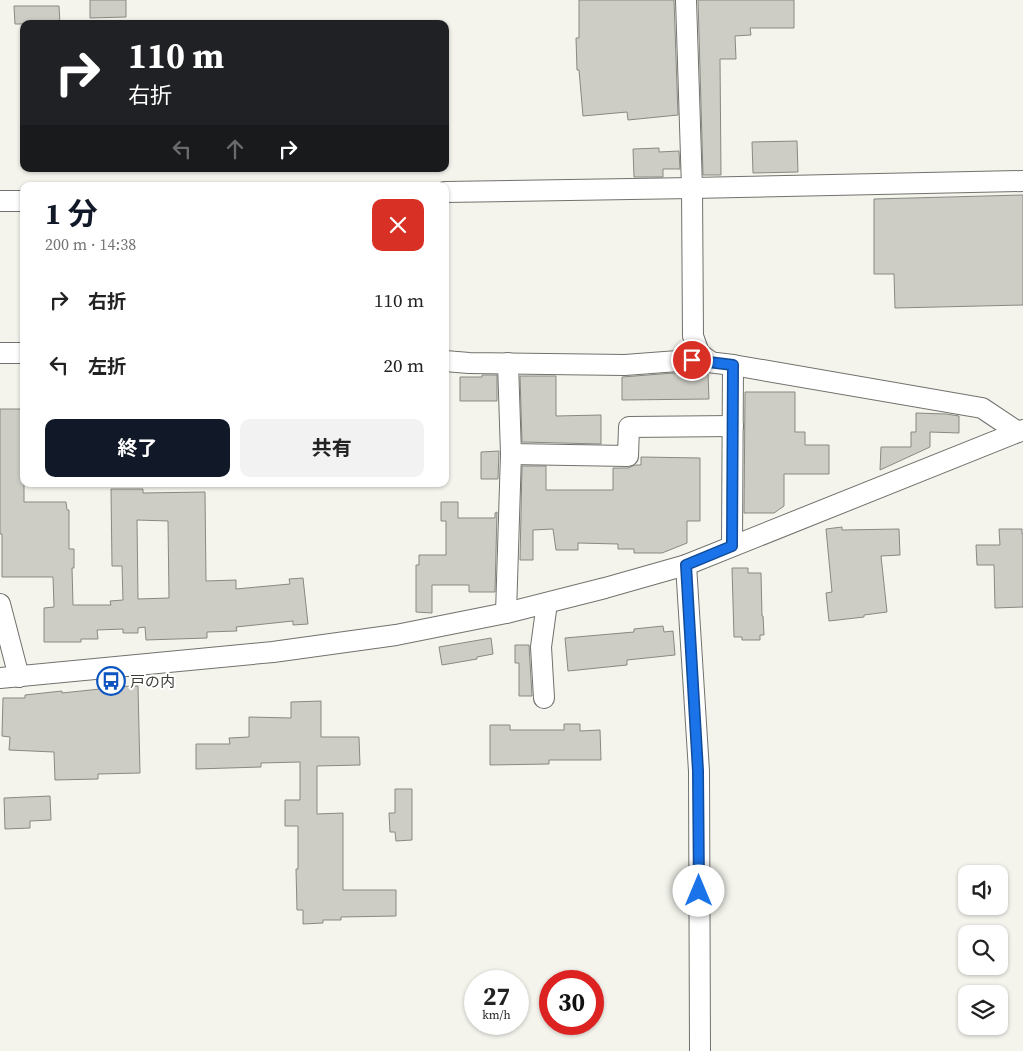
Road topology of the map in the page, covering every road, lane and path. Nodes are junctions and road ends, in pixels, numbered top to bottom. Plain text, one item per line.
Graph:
1 (686, 0) edge
2 (1023, 181) edge
3 (692, 188) junction
4 (449, 192) edge
5 (0, 201) edge
6 (20, 201) edge
7 (0, 353) edge
8 (20, 353) edge
9 (449, 361) edge
10 (711, 362) junction
11 (508, 363) junction
12 (733, 365) junction
13 (733, 426) junction
14 (1020, 431) edge
15 (511, 454) junction
16 (732, 546) junction
17 (686, 565) junction
18 (547, 603) junction
19 (0, 604) edge
20 (506, 613) junction
21 (10, 677) edge
22 (544, 698) dead end
23 (700, 1051) edge

1 - 3 street
2 - 3 street
3 - 4 street
3 - 10 street
5 - 6 street
7 - 8 street
9 - 11 street
10 - 11 street
10 - 12 street
11 - 15 street
12 - 13 street
12 - 14 street
13 - 15 street
13 - 16 street
14 - 16 street
15 - 20 street
16 - 17 street
17 - 18 street
17 - 23 street
18 - 20 street
18 - 22 street
19 - 21 street
20 - 21 street

